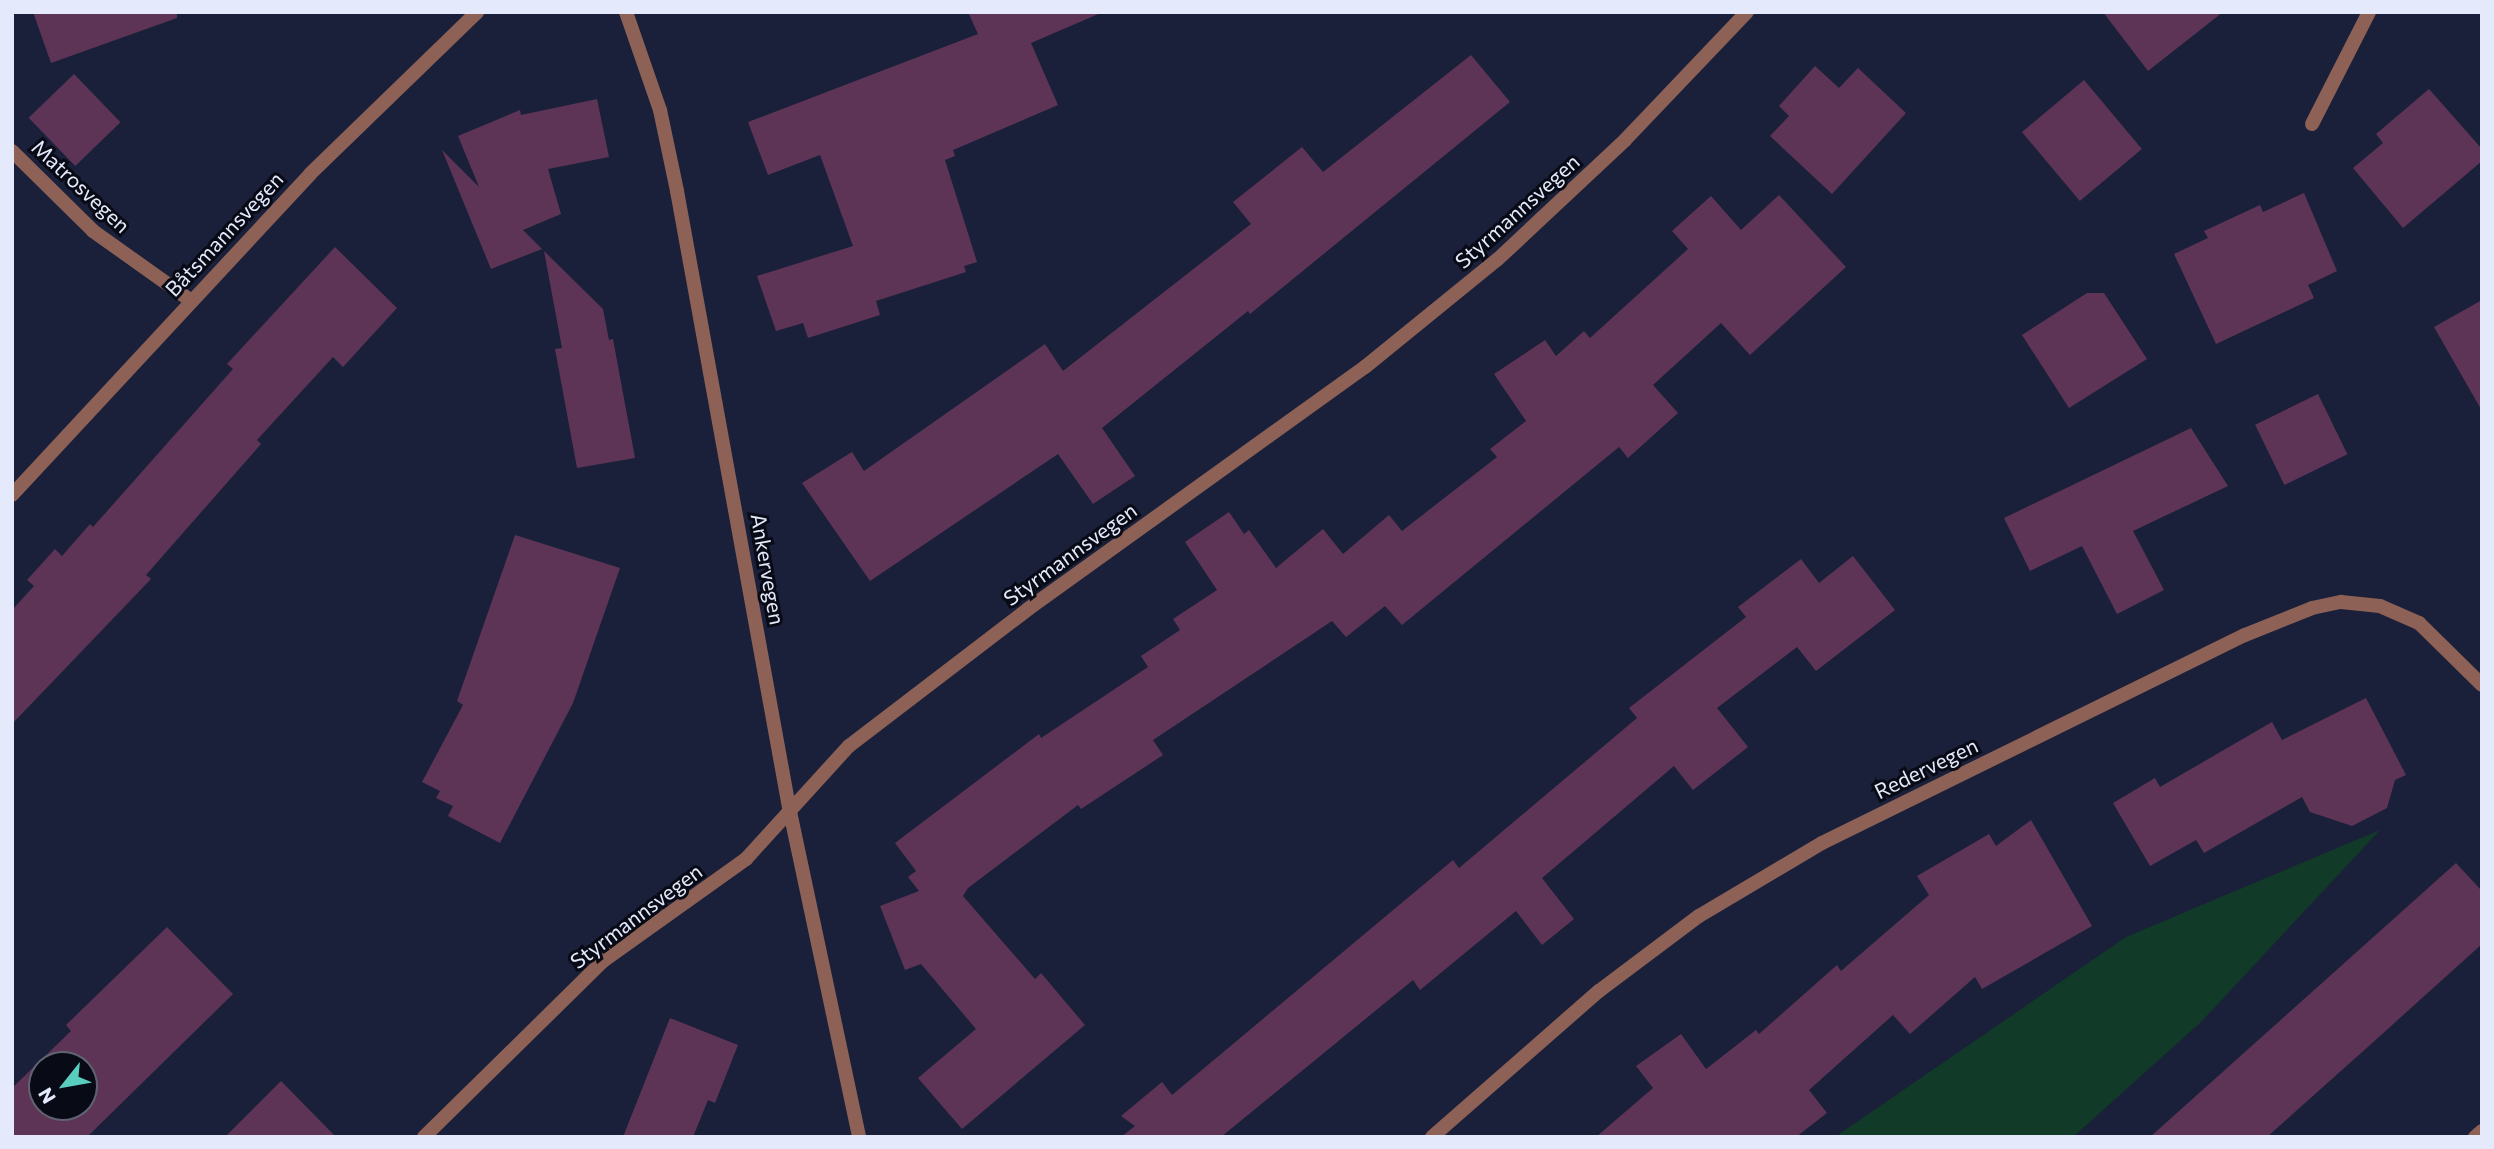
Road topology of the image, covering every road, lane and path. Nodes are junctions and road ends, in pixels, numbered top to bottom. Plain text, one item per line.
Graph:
1 (477, 12) edge
2 (626, 12) edge
3 (1746, 12) edge
4 (2370, 12) edge
5 (2312, 124) dead end
6 (12, 151) edge
7 (190, 300) junction
8 (12, 495) edge
9 (2482, 685) edge
10 (789, 807) junction
11 (2482, 1131) edge
12 (424, 1137) edge
13 (859, 1137) edge
14 (1432, 1137) edge
15 (2475, 1137) edge

1 - 7 street, Båtsmannsvegen
2 - 10 street, Ankervegen
3 - 10 street, Styrmannsvegen
4 - 5 street
6 - 7 street, Matrosvegen
7 - 8 street, Båtsmannsvegen
9 - 14 street, Redervegen
10 - 12 street, Styrmannsvegen
10 - 13 street, Ankervegen
11 - 15 street

